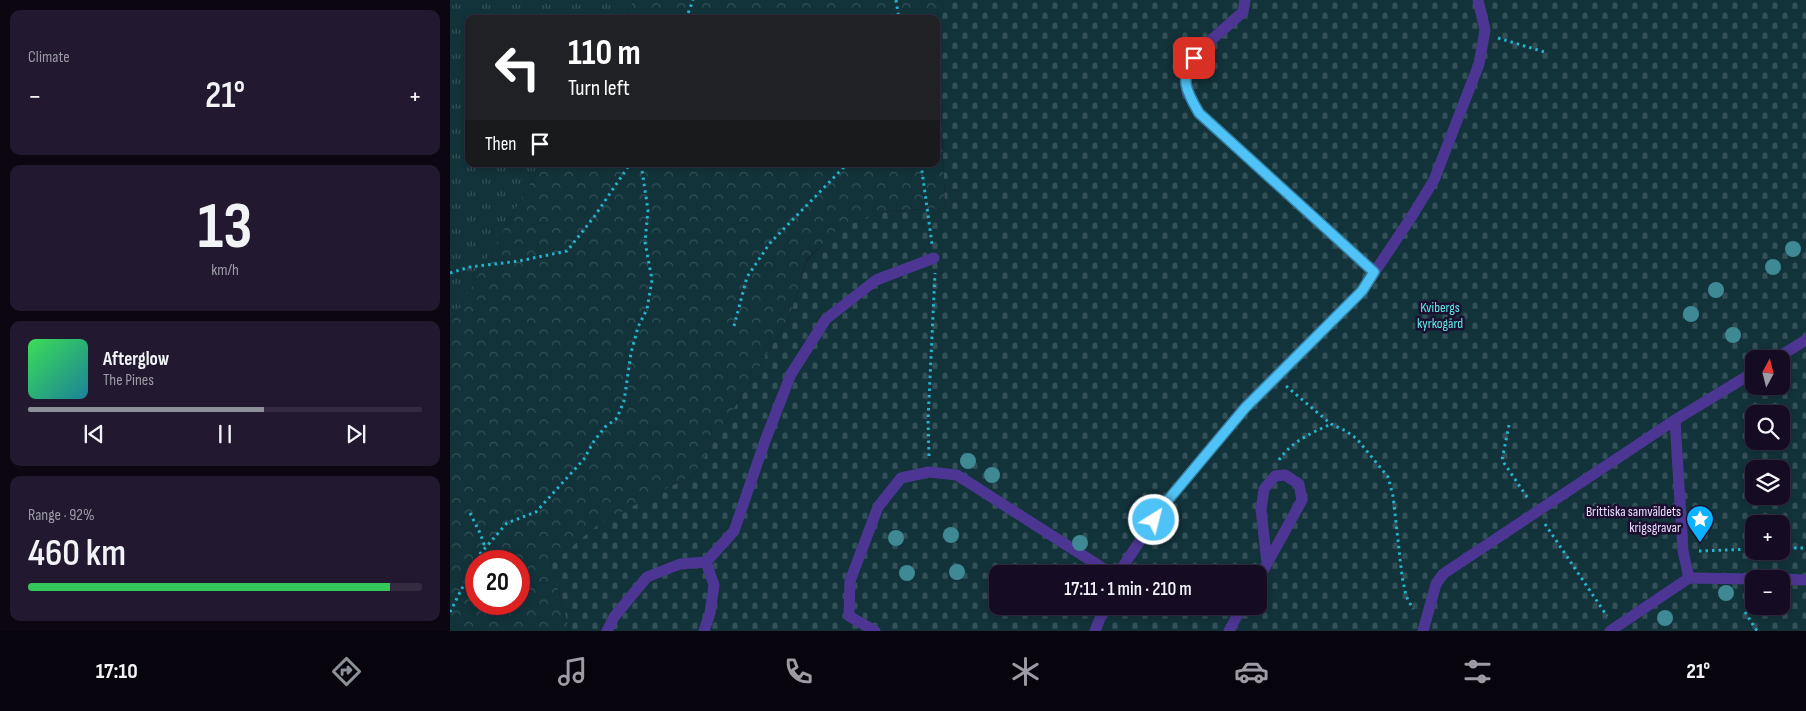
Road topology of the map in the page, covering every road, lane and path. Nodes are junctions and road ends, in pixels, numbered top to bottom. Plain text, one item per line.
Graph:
1 (693, 0) edge
2 (896, 0) edge
3 (1245, 0) edge
4 (1478, 0) edge
5 (687, 15) edge
6 (898, 15) edge
7 (1484, 35) junction
8 (1548, 54) dead end
9 (628, 167) edge
10 (641, 167) edge
11 (844, 167) edge
12 (921, 167) edge
13 (934, 258) junction
14 (1374, 272) junction
15 (450, 273) edge
16 (734, 326) dead end
17 (1806, 340) edge
18 (1790, 350) edge
19 (1745, 377) edge
20 (1292, 391) dead end
21 (1675, 420) junction
22 (1331, 424) junction
23 (1509, 425) dead end
24 (930, 472) junction
25 (1275, 476) junction
26 (1536, 511) junction
27 (470, 513) dead end
28 (485, 548) junction
29 (1790, 548) edge
30 (1806, 548) edge
31 (1745, 549) edge
32 (1683, 551) junction
33 (706, 562) junction
34 (1267, 563) joint
35 (1098, 565) edge
36 (1124, 565) edge
37 (1689, 578) junction
38 (1745, 579) edge
39 (1790, 579) edge
40 (1806, 580) edge
41 (450, 612) edge
42 (1101, 615) edge
43 (1237, 615) edge
44 (1747, 615) edge
45 (1612, 629) edge
46 (1423, 630) edge
47 (607, 631) edge
48 (704, 631) edge
49 (874, 631) edge
50 (1095, 631) edge
51 (1229, 631) edge
52 (1757, 631) edge

1 - 5 path
2 - 6 path
3 - 14 lane
4 - 7 lane
7 - 8 path
7 - 14 lane
9 - 15 path
10 - 28 path
11 - 16 path
12 - 13 path
13 - 24 path
13 - 33 lane
14 - 36 lane
17 - 18 lane
19 - 21 lane
20 - 22 path
21 - 26 lane
21 - 32 lane
22 - 25 path
22 - 46 path
23 - 26 path
24 - 35 lane
24 - 49 lane
25 - 34 lane
25 - 34 lane
26 - 45 path
26 - 46 lane
27 - 28 path
28 - 41 path
29 - 30 path
31 - 32 path
32 - 37 lane
33 - 47 lane
33 - 48 lane
37 - 38 lane
37 - 45 lane
39 - 40 lane
42 - 50 lane
43 - 51 lane
44 - 52 path

